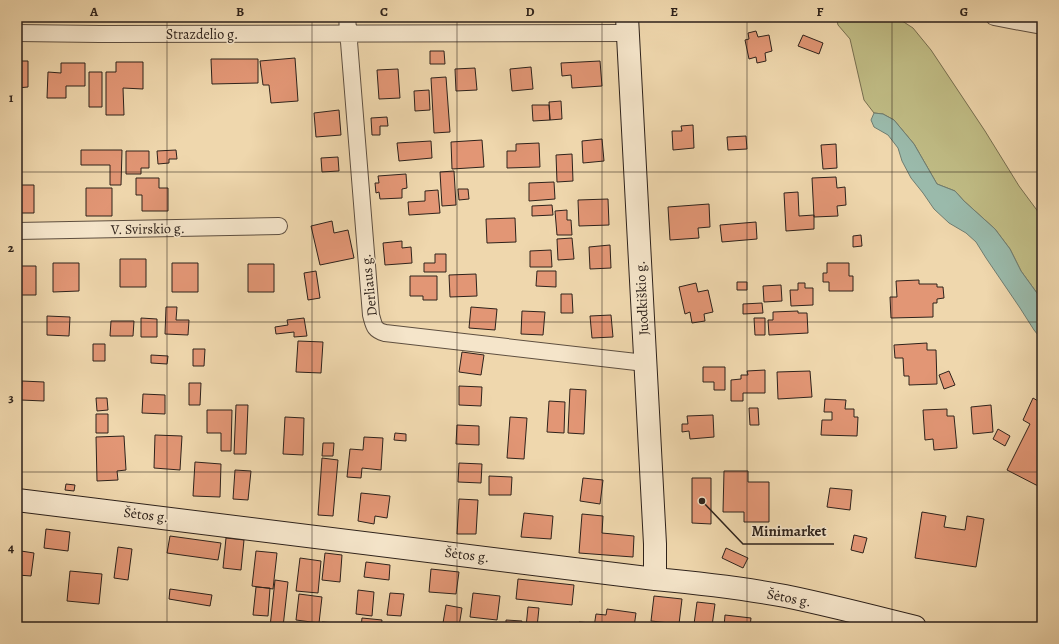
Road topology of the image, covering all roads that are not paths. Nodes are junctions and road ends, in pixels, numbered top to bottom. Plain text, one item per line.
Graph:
1 (347, 17) edge
2 (994, 17) edge
3 (627, 25) edge
4 (1042, 26) edge
5 (17, 33) edge
6 (348, 33) junction
7 (279, 226) dead end
8 (17, 231) edge
9 (645, 363) junction
10 (17, 500) edge
11 (655, 579) junction
12 (915, 627) edge

1 - 6 street, Derliaus g.
2 - 4 street
3 - 6 street, Strazdelio g.
3 - 9 main road, Juodkiškio g.
5 - 6 street, Strazdelio g.
6 - 9 street, Derliaus g.
7 - 8 street, V. Svirskio g.
9 - 11 main road, Juodkiškio g.
10 - 11 main road, Šėtos g.
11 - 12 main road, Šėtos g.

